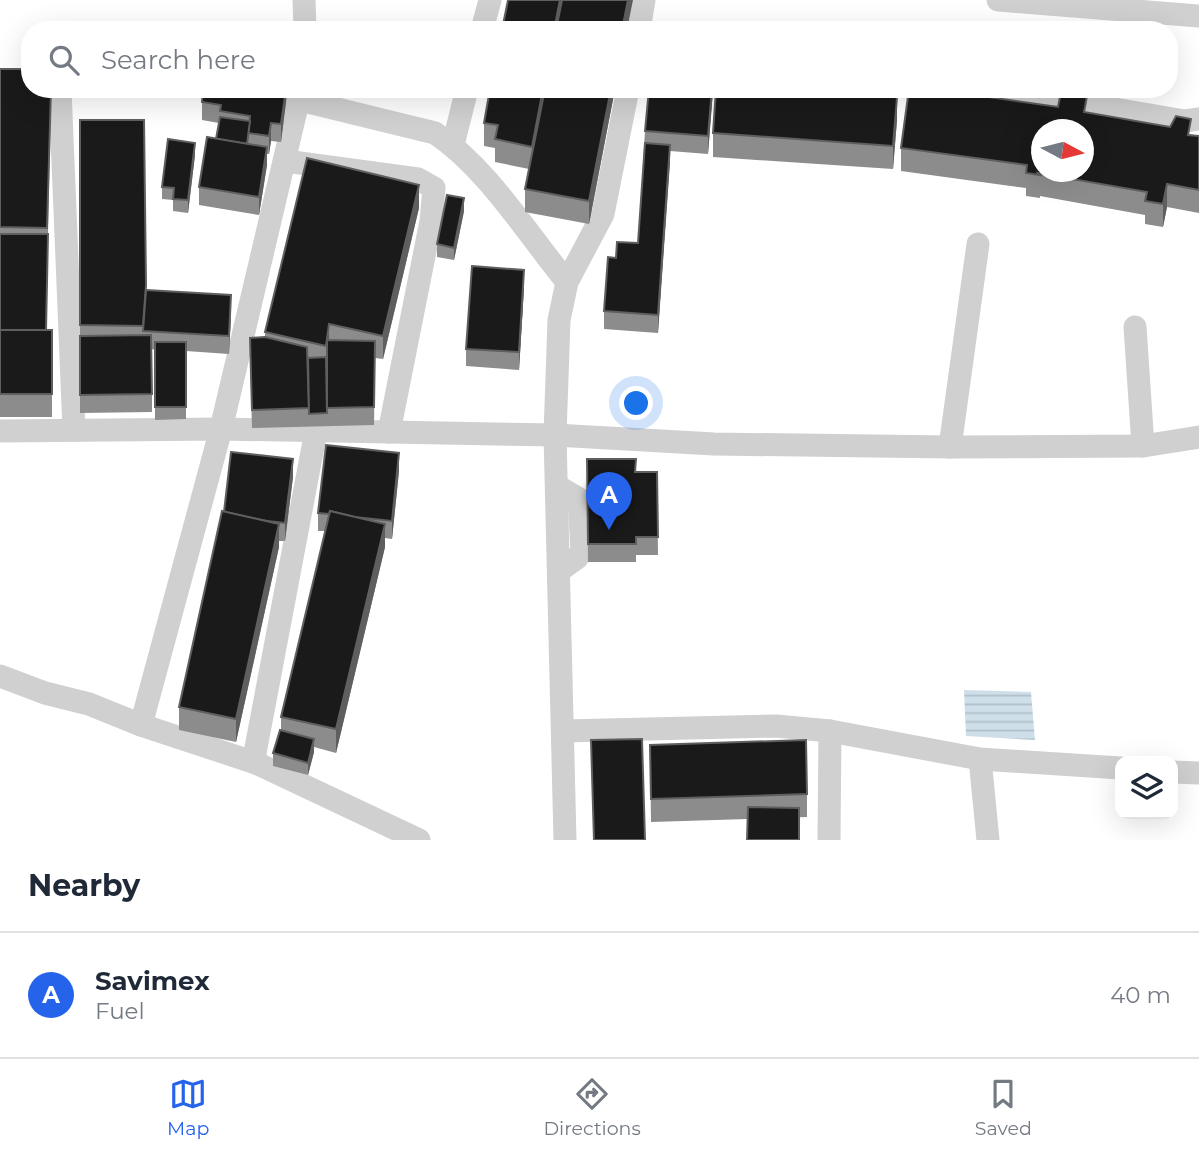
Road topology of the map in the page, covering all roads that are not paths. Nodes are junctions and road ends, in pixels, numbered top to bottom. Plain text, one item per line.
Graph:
1 (304, 0) edge
2 (490, 0) edge
3 (644, 0) edge
4 (998, 0) edge
5 (1199, 16) edge
6 (305, 21) edge
7 (484, 21) edge
8 (640, 21) edge
9 (60, 98) edge
10 (300, 98) edge
11 (315, 98) edge
12 (465, 98) edge
13 (626, 98) edge
14 (1027, 98) edge
15 (1199, 119) edge
16 (453, 145) junction
17 (285, 161) junction
18 (978, 244) dead end
19 (567, 282) junction
20 (1135, 327) dead end
21 (221, 429) junction
22 (74, 430) junction
23 (0, 431) edge
24 (316, 431) junction
25 (388, 432) junction
26 (555, 435) junction
27 (1199, 437) edge
28 (1143, 446) junction
29 (950, 447) junction
30 (0, 676) edge
31 (141, 725) junction
32 (563, 731) junction
33 (830, 732) junction
34 (980, 759) junction
35 (256, 763) junction
36 (1115, 768) edge
37 (1178, 772) edge
38 (1199, 773) edge
39 (419, 840) edge
40 (565, 840) edge
41 (828, 840) edge
42 (988, 840) edge

1 - 6 street
2 - 7 street
3 - 8 street
4 - 5 street
9 - 22 street
10 - 17 street
11 - 16 street
12 - 16 street
13 - 19 street
14 - 15 street
16 - 19 street
17 - 21 street
17 - 25 street
18 - 29 street
19 - 26 street
20 - 28 street
21 - 22 street
21 - 24 street
21 - 31 street
22 - 23 street
24 - 25 street
24 - 35 street
25 - 26 street
26 - 29 street
26 - 32 street
27 - 28 street
28 - 29 street
30 - 31 street
31 - 35 street
32 - 33 street
32 - 40 street
33 - 34 street
33 - 41 street
34 - 36 street
34 - 42 street
35 - 39 street
37 - 38 street

